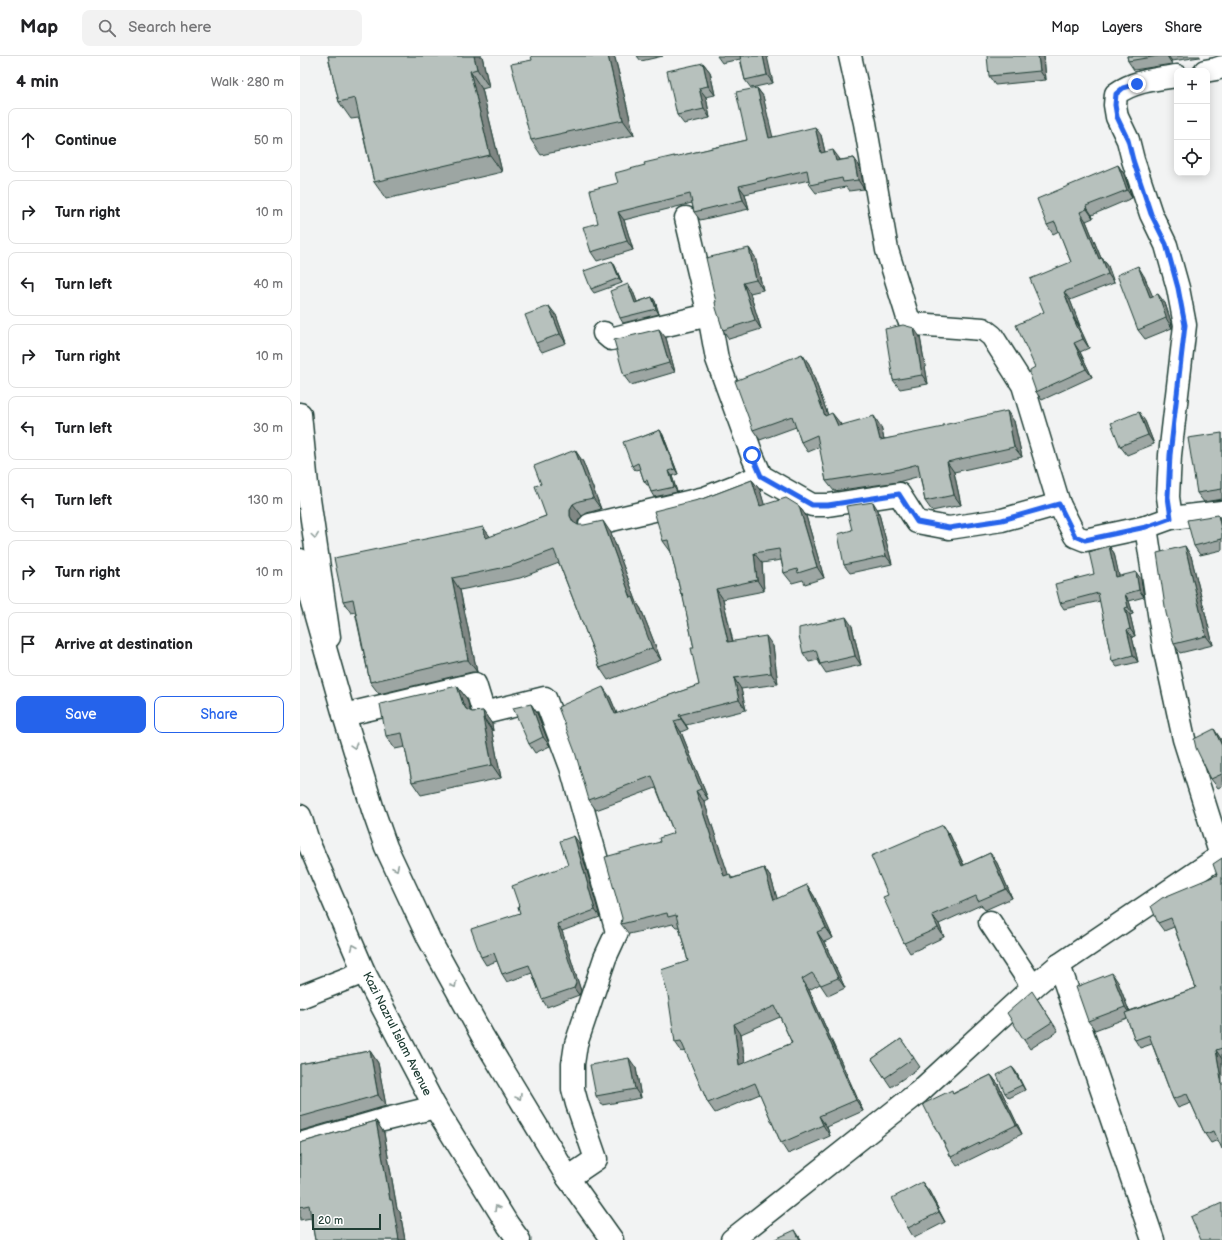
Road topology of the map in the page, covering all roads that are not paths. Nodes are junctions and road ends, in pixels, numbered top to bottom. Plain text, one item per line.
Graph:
1 (850, 56) edge
2 (1222, 67) edge
3 (1210, 70) edge
4 (1174, 76) edge
5 (686, 218) dead end
6 (709, 316) junction
7 (604, 332) dead end
8 (300, 414) edge
9 (761, 476) junction
10 (1059, 504) junction
11 (1222, 512) edge
12 (1171, 518) junction
13 (590, 525) edge
14 (1146, 527) junction
15 (300, 560) edge
16 (337, 689) junction
17 (344, 715) junction
18 (300, 816) edge
19 (306, 848) edge
20 (1221, 856) edge
21 (990, 922) dead end
22 (1059, 965) junction
23 (364, 972) junction
24 (1033, 987) junction
25 (300, 997) edge
26 (435, 1106) junction
27 (300, 1144) edge
28 (568, 1178) junction
29 (519, 1240) edge
30 (612, 1240) edge
31 (732, 1240) edge
32 (1153, 1240) edge

1 - 10 street
2 - 3 street
4 - 12 street
5 - 6 street
6 - 7 street
6 - 9 street
8 -> 16 street
9 - 10 street
9 - 13 street
10 - 14 street
11 - 12 street
12 - 14 street
14 - 20 street
15 - 16 street
16 - 17 street
17 -> 28 street
17 - 28 street
18 - 19 street, Kazi Nazrul Islam Avenue
23 -> 19 street, Kazi Nazrul Islam Avenue
20 - 22 street
21 - 24 street
22 - 24 street
22 - 32 street
23 - 25 street
23 - 26 street, Kazi Nazrul Islam Avenue
24 - 31 street
26 - 27 street
29 -> 26 street, Kazi Nazrul Islam Avenue
28 - 30 street

